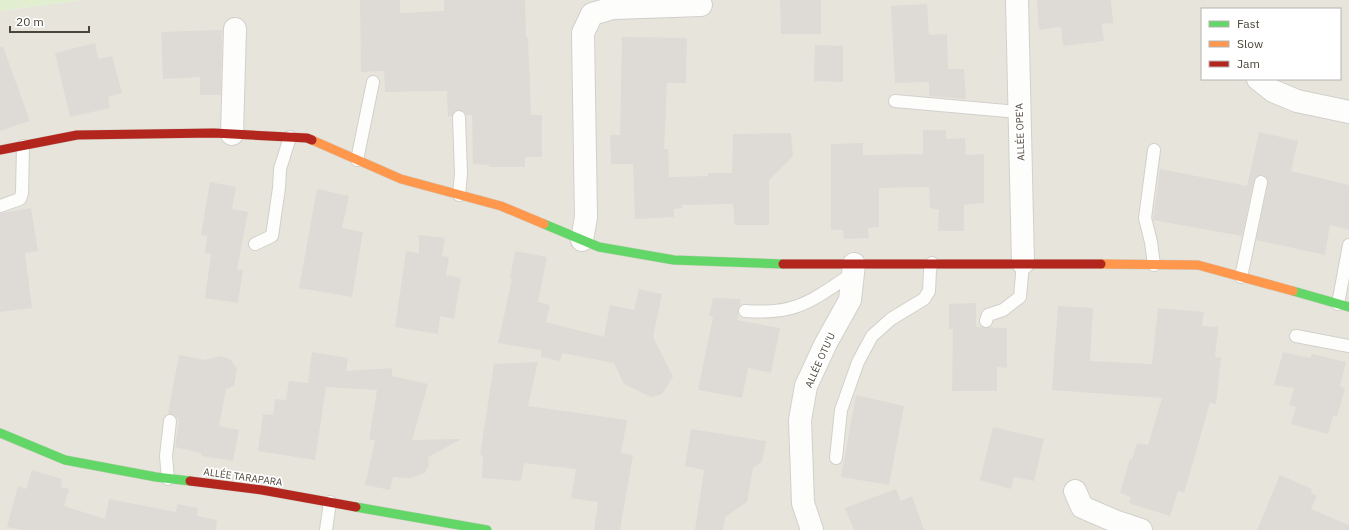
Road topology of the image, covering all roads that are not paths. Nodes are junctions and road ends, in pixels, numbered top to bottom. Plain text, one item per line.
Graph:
1 (1017, 0) edge
2 (701, 5) dead end
3 (235, 30) dead end
4 (1259, 80) edge
5 (373, 82) dead end
6 (895, 101) dead end
7 (1019, 112) junction
8 (1349, 112) edge
9 (459, 117) dead end
10 (232, 134) junction
11 (290, 137) junction
12 (23, 146) junction
13 (0, 150) edge
14 (1154, 150) dead end
15 (357, 160) junction
16 (1261, 182) dead end
17 (459, 195) junction
18 (0, 206) edge
19 (582, 240) junction
20 (255, 244) dead end
21 (1349, 245) edge
22 (932, 263) junction
23 (1023, 263) junction
24 (1154, 265) junction
25 (853, 269) junction
26 (1241, 277) junction
27 (1344, 306) edge
28 (745, 311) dead end
29 (986, 321) dead end
30 (1296, 336) dead end
31 (1349, 346) edge
32 (170, 421) dead end
33 (0, 433) edge
34 (836, 458) dead end
35 (168, 478) junction
36 (1075, 491) dead end
37 (330, 502) junction
38 (326, 530) edge
39 (487, 530) edge
40 (812, 530) edge
41 (1141, 530) edge

1 - 7 street, ALLÉE OPE'A
2 - 19 street
3 - 10 street
4 - 8 street
5 - 15 lane
6 - 7 lane
7 - 23 street, ALLÉE OPE'A
9 - 17 lane
10 - 11 main road
10 - 12 main road
11 - 15 main road
11 - 20 lane
12 - 13 main road
12 - 18 lane
14 - 24 lane
15 - 17 main road
16 - 26 lane
17 - 19 main road
19 - 25 main road
21 - 27 lane
22 - 23 main road
22 - 25 main road
22 - 34 lane
23 - 24 main road
23 - 29 lane
24 - 26 main road
25 - 28 lane
25 - 40 street, ALLÉE OTU'U
26 - 27 main road
30 - 31 lane
32 - 35 lane
33 - 35 main road, ALLÉE TARAPARA
35 - 37 main road, ALLÉE TARAPARA
36 - 41 street
37 - 38 lane
37 - 39 main road, ALLÉE TARAPARA

